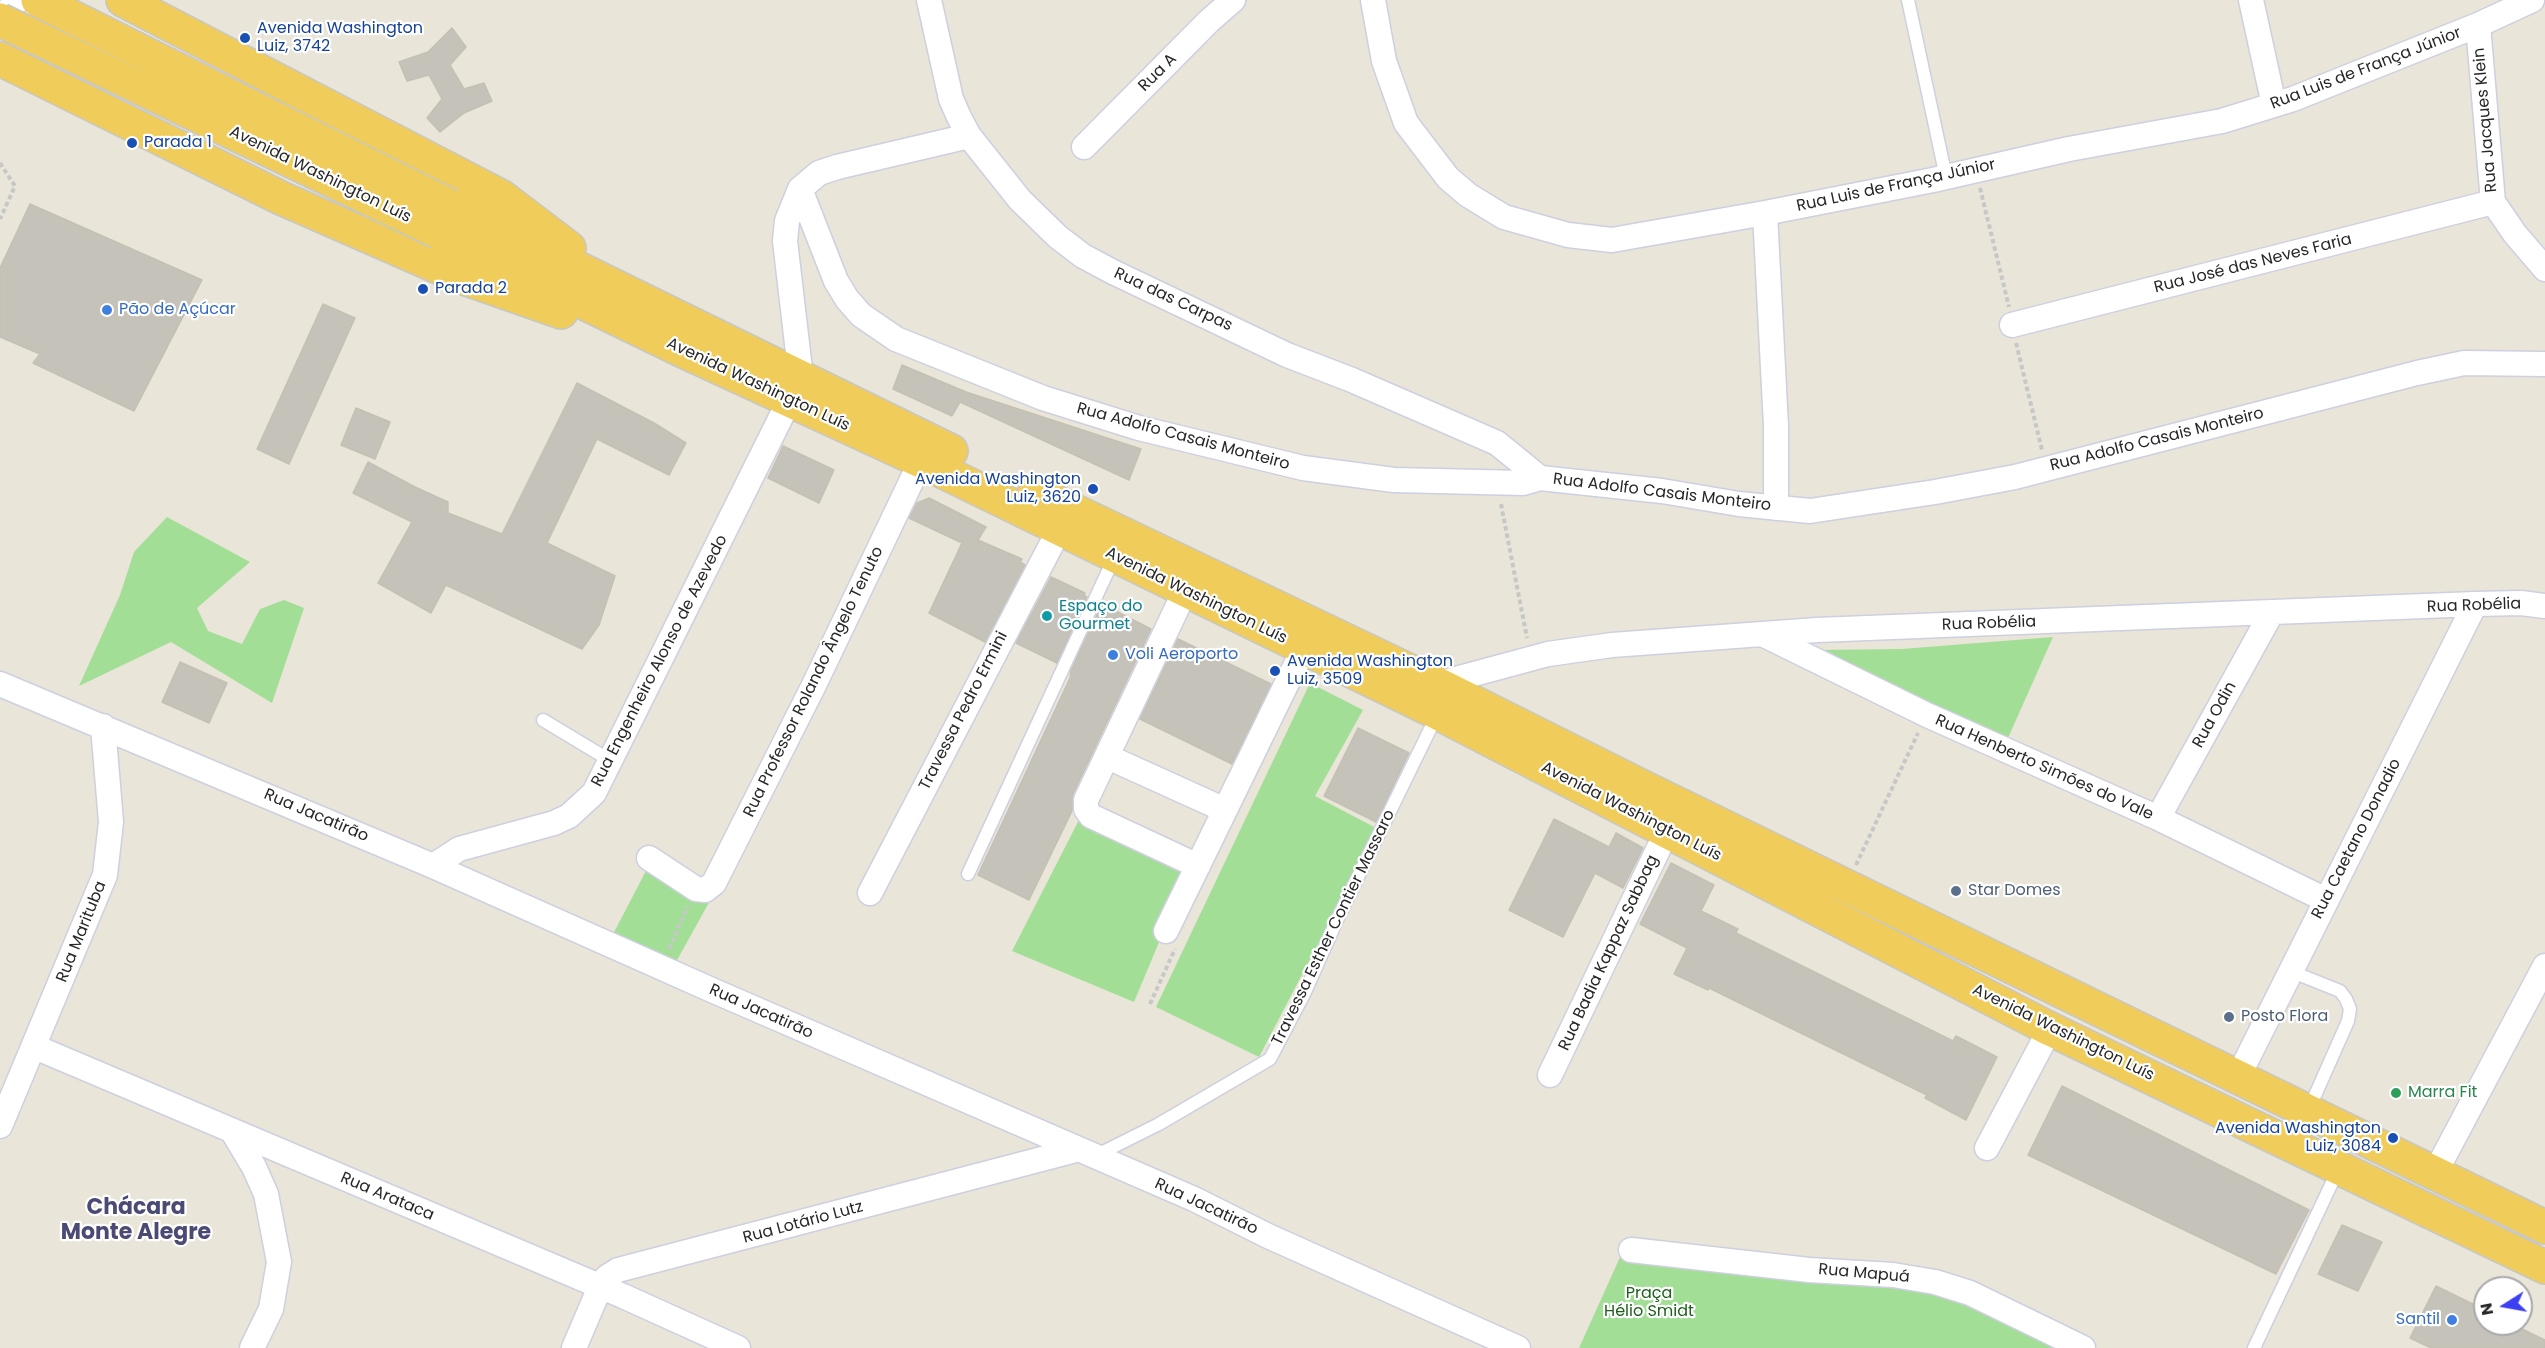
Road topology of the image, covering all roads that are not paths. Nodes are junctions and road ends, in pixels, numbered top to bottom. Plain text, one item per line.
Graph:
1 (18, 0) edge
2 (38, 0) edge
3 (67, 0) edge
4 (123, 0) edge
5 (929, 0) edge
6 (1233, 0) edge
7 (1373, 0) edge
8 (1908, 0) edge
9 (2251, 0) edge
10 (2532, 0) edge
11 (0, 19) edge
12 (2478, 25) junction
13 (14, 66) edge
14 (2274, 105) junction
15 (969, 136) junction
16 (1084, 147) dead end
17 (1946, 177) junction
18 (800, 189) junction
19 (2493, 202) junction
20 (1765, 213) junction
21 (445, 219) junction
22 (2545, 268) edge
23 (604, 279) junction
24 (2013, 325) dead end
25 (681, 350) junction
26 (2545, 364) edge
27 (795, 389) junction
28 (921, 461) junction
29 (1540, 478) junction
30 (1776, 508) junction
31 (1059, 530) junction
32 (1115, 557) junction
33 (1185, 591) junction
34 (2475, 603) junction
35 (2545, 606) edge
36 (2272, 612) junction
37 (1762, 634) junction
38 (1304, 648) junction
39 (0, 684) edge
40 (1438, 698) junction
41 (543, 720) dead end
42 (103, 726) junction
43 (1108, 757) junction
44 (612, 761) junction
45 (1225, 810) junction
46 (2158, 818) junction
47 (1666, 831) junction
48 (649, 858) dead end
49 (433, 866) junction
50 (1198, 866) junction
51 (968, 874) dead end
52 (870, 893) dead end
53 (2326, 900) junction
54 (1166, 931) dead end
55 (2545, 966) edge
56 (2290, 971) junction
57 (2050, 1029) junction
58 (35, 1047) junction
59 (1550, 1075) dead end
60 (2239, 1076) junction
61 (2308, 1109) junction
62 (0, 1126) edge
63 (233, 1132) junction
64 (1987, 1148) dead end
65 (1085, 1153) junction
66 (2340, 1166) junction
67 (2435, 1173) junction
68 (2545, 1227) edge
69 (1631, 1251) dead end
70 (2545, 1267) edge
71 (600, 1287) junction
72 (252, 1348) edge
73 (574, 1348) edge
74 (738, 1348) edge
75 (1518, 1348) edge
76 (2083, 1348) edge
77 (2254, 1348) edge

1 - 11 street
2 - 21 highway, Avenida Washington Luís, bridge
3 - 13 highway
4 - 23 highway
5 - 15 street, Rua das Carpas
6 - 16 street, Rua A
7 - 20 street, Rua Luis de França Júnior
8 - 17 lane
9 - 14 street
10 - 12 street, Rua Luis de França Júnior
11 - 21 highway, Avenida Washington Luís, bridge
12 - 14 street, Rua Luis de França Júnior
12 - 19 street, Rua Jacques Klein
13 - 25 highway
14 - 17 street, Rua Luis de França Júnior
15 - 18 street
15 - 29 street, Rua das Carpas
17 - 20 street, Rua Luis de França Júnior
18 - 27 street
18 - 29 street, Rua Adolfo Casais Monteiro
19 - 22 street, Rua Jacques Klein
19 - 24 street, Rua José das Neves Faria
20 - 30 street
21 - 23 highway, Avenida Washington Luís
21 - 25 highway, Avenida Washington Luís
23 - 27 highway, Avenida Washington Luís
25 - 27 highway, Avenida Washington Luís
26 - 30 street, Rua Adolfo Casais Monteiro
27 - 28 highway, Avenida Washington Luís
27 - 40 highway, Avenida Washington Luís
27 - 44 street, Rua Engenheiro Alonso de Azevedo
28 - 31 highway, Avenida Washington Luís
28 - 48 street, Rua Professor Rolando Ângelo Tenuto
29 - 30 street, Rua Adolfo Casais Monteiro
31 - 32 highway, Avenida Washington Luís
31 - 52 street, Travessa Pedro Ermini
32 - 33 highway, Avenida Washington Luís
32 - 51 lane
33 - 38 highway, Avenida Washington Luís
33 - 43 street
34 - 35 street, Rua Robélia
34 - 36 street, Rua Robélia
34 - 53 street, Rua Caetano Donadio
36 - 37 street, Rua Robélia
36 - 46 street, Rua Odin
37 - 40 street, Rua Robélia
37 - 46 street, Rua Henberto Simões do Vale
38 - 40 highway, Avenida Washington Luís
38 - 45 street
39 - 42 street, Rua Jacatirão
40 - 47 highway, Avenida Washington Luís
40 - 60 highway, Avenida Washington Luís
40 - 65 lane, Travessa Esther Contier Massaro
41 - 44 lane
42 - 49 street, Rua Jacatirão
42 - 58 street, Rua Marituba
43 - 45 street
43 - 50 street
44 - 49 street, Rua Engenheiro Alonso de Azevedo
45 - 50 street
46 - 53 street, Rua Henberto Simões do Vale
47 - 57 highway, Avenida Washington Luís
47 - 59 street, Rua Badia Kappaz Sabbag
49 - 65 street, Rua Jacatirão
50 - 54 street
53 - 56 street, Rua Caetano Donadio
55 - 67 street
56 - 60 street, Rua Caetano Donadio
56 - 61 lane
57 - 64 street
57 - 66 highway, Avenida Washington Luís
58 - 62 street, Rua Marituba
58 - 63 street, Rua Arataca
60 - 61 highway, Avenida Washington Luís
61 - 67 highway, Avenida Washington Luís
63 - 71 street, Rua Arataca
63 - 72 street
65 - 71 street, Rua Lotário Lutz
65 - 75 street, Rua Jacatirão
66 - 70 highway, Avenida Washington Luís
66 - 77 lane
67 - 68 highway, Avenida Washington Luís
69 - 76 street, Rua Mapuá
71 - 73 street, Rua Lotário Lutz
71 - 74 street, Rua Arataca

